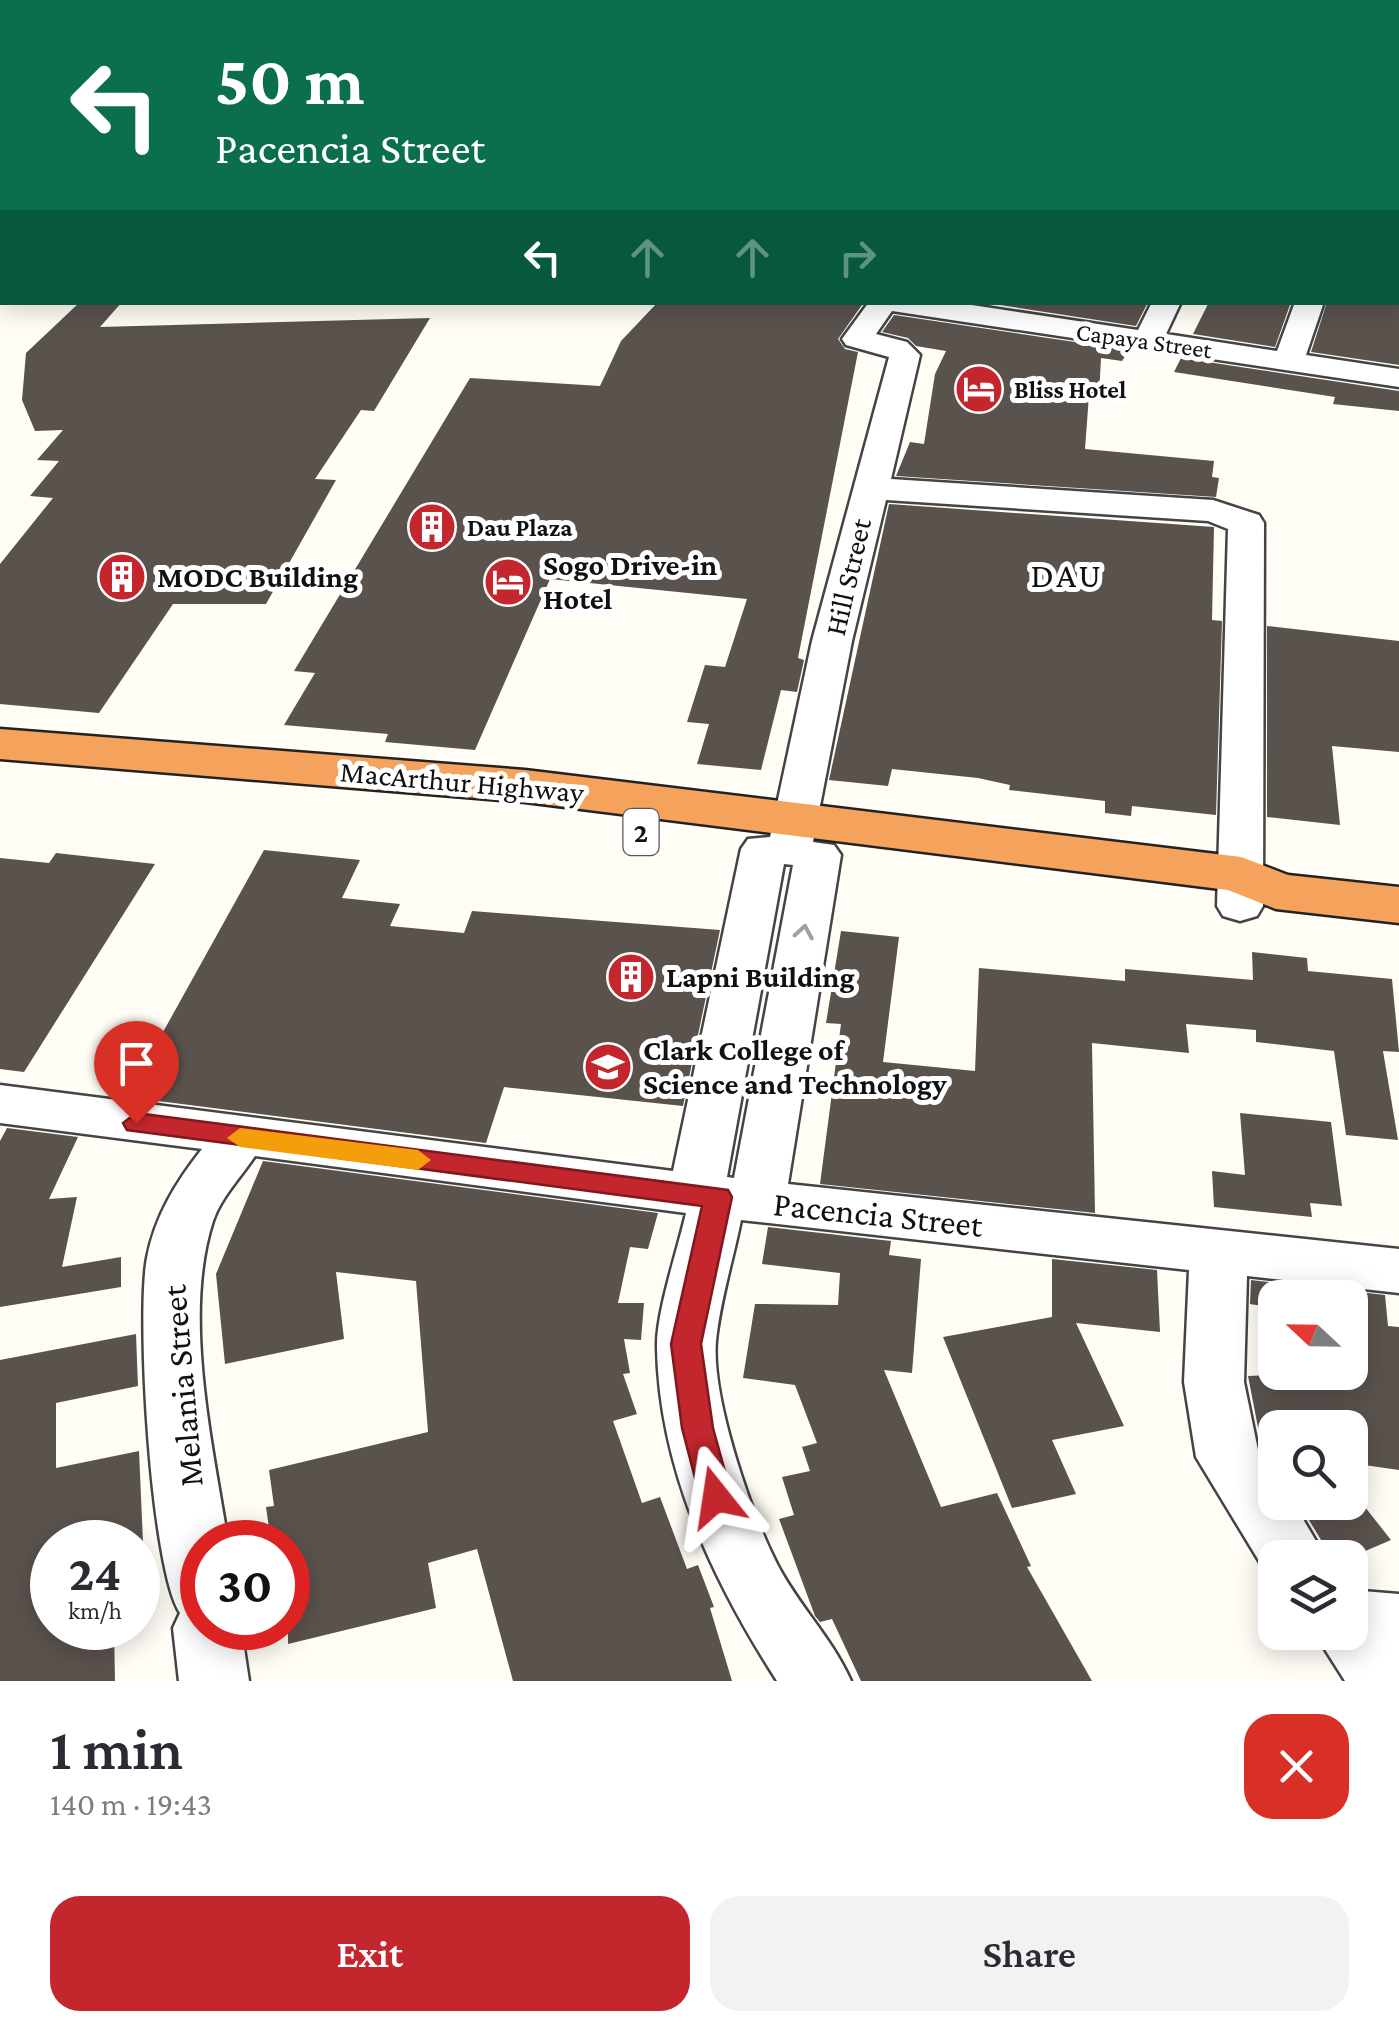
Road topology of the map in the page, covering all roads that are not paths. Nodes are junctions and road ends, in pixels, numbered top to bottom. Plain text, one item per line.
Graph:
1 (885, 305) edge
2 (929, 305) edge
3 (1166, 305) edge
4 (1309, 305) edge
5 (1026, 312) edge
6 (1148, 340) junction
7 (1288, 361) junction
8 (1399, 378) edge
9 (869, 488) junction
10 (0, 744) edge
11 (0, 776) edge
12 (791, 843) junction
13 (1252, 891) junction
14 (1399, 904) edge
15 (0, 1104) edge
16 (239, 1138) junction
17 (724, 1197) junction
18 (1219, 1252) junction
19 (1399, 1271) edge
20 (194, 1520) edge
21 (1281, 1540) edge
22 (1368, 1622) edge
23 (1399, 1625) edge
24 (210, 1650) edge
25 (1363, 1650) edge
26 (214, 1681) edge
27 (816, 1681) edge
28 (1388, 1681) edge

1 - 9 street, Hill Street
2 - 5 street, Capaya Street
3 - 6 street
4 - 7 street
5 - 6 street, Capaya Street
6 - 7 street, Capaya Street
7 - 8 street, Capaya Street
9 - 12 street, Hill Street
9 - 13 street
10 - 12 highway, MacArthur Highway / 2
11 - 12 highway, MacArthur Highway / 2
12 - 13 highway, MacArthur Highway / 2
12 - 17 street, Hill Street
13 - 14 highway, MacArthur Highway / 2
15 - 16 street, Pacencia Street
16 - 17 street, Pacencia Street
16 - 20 street, Melania Street
17 - 18 street, Pacencia Street
17 - 27 street, Hill Street
18 - 19 street, Pacencia Street
18 - 21 street
22 - 23 street
24 - 26 street
25 - 28 street

